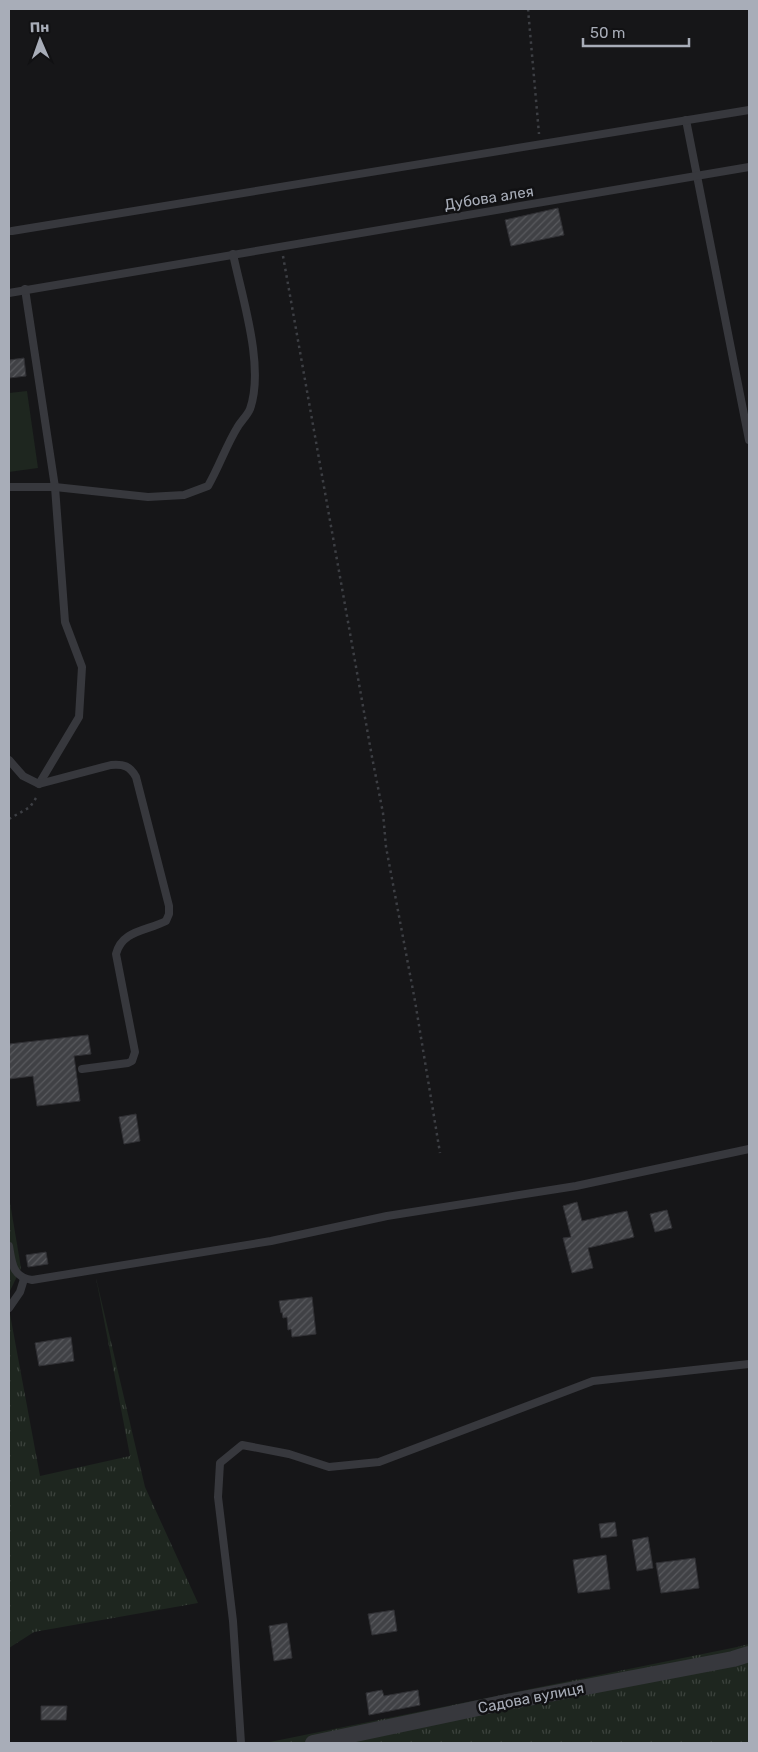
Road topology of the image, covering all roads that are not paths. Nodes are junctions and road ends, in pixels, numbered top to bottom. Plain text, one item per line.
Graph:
1 (749, 110) edge
2 (686, 120) junction
3 (749, 167) edge
4 (697, 177) junction
5 (12, 231) dead end
6 (233, 254) junction
7 (25, 289) junction
8 (9, 292) edge
9 (749, 440) edge
10 (9, 487) edge
11 (55, 487) junction
12 (9, 760) edge
13 (39, 784) junction
14 (82, 1069) dead end
15 (749, 1149) edge
16 (9, 1246) edge
17 (24, 1279) junction
18 (9, 1308) edge
19 (749, 1364) edge
20 (749, 1654) edge
21 (241, 1743) edge
22 (313, 1743) edge

1 - 2 lane
2 - 4 lane
2 - 5 lane
3 - 4 lane, Дубова алея
4 - 6 lane, Дубова алея
4 - 9 lane
6 - 7 lane, Дубова алея
6 - 11 lane
7 - 8 lane, Дубова алея
7 - 11 lane
10 - 11 lane
11 - 13 lane
12 - 13 lane
13 - 14 lane
15 - 17 lane
16 - 17 lane
17 - 18 lane
19 - 21 lane
20 - 22 street, Садова вулиця

